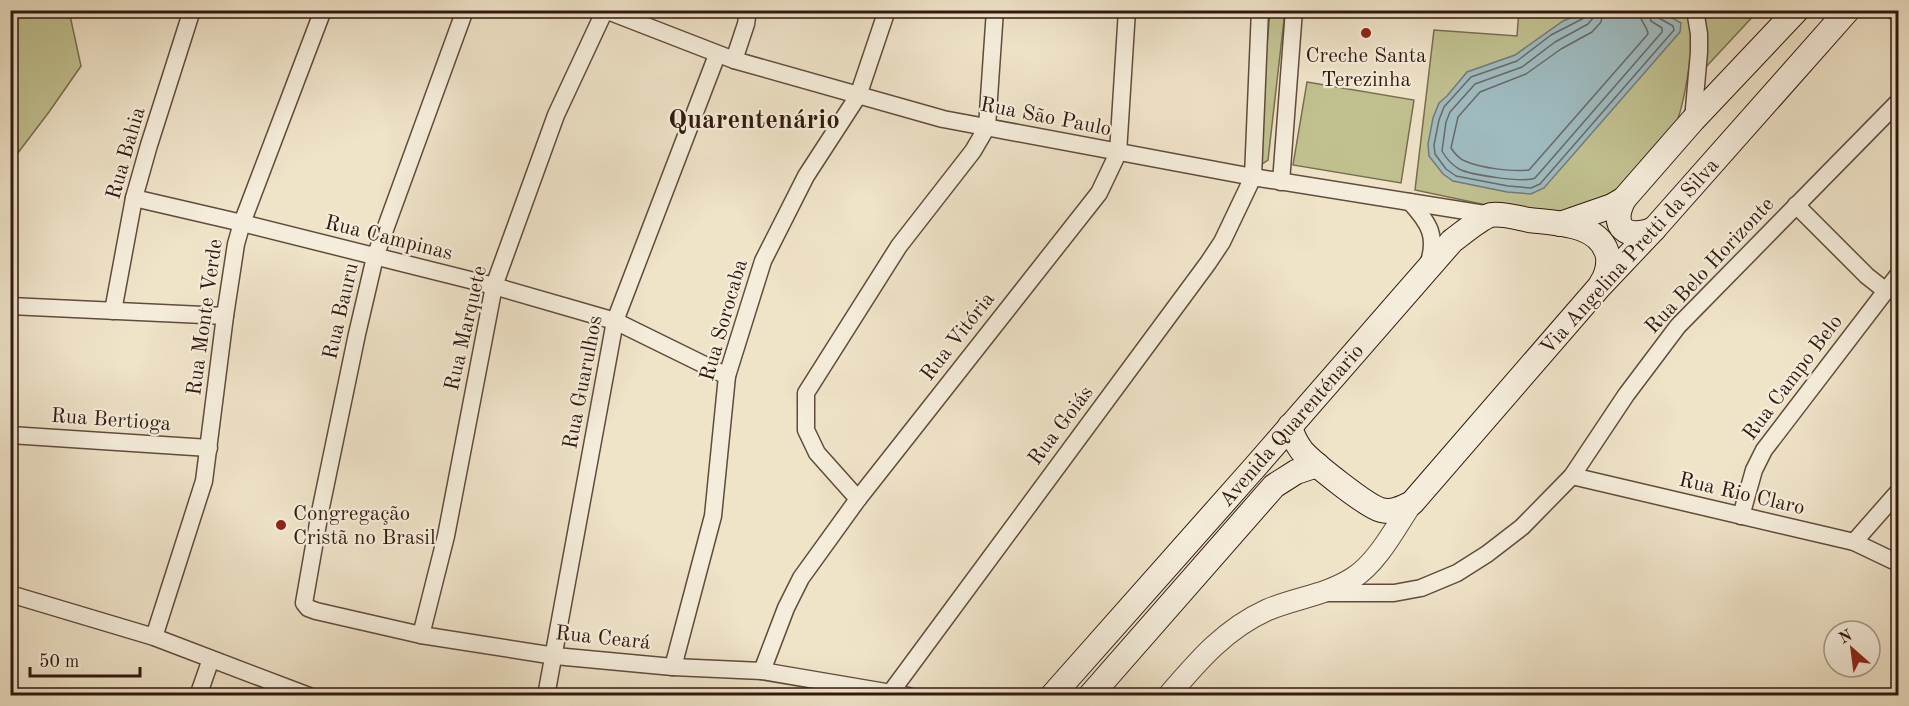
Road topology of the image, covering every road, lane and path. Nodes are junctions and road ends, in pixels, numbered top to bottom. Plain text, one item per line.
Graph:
1 (192, 10) edge
2 (323, 10) edge
3 (465, 10) edge
4 (748, 10) edge
5 (886, 10) edge
6 (995, 10) edge
7 (1127, 10) edge
8 (1260, 10) edge
9 (1294, 10) edge
10 (1695, 10) edge
11 (1848, 10) edge
12 (1892, 10) edge
13 (605, 11) edge
14 (1797, 11) edge
15 (1899, 12) edge
16 (717, 55) junction
17 (734, 60) junction
18 (858, 96) junction
19 (1899, 102) edge
20 (1693, 120) junction
21 (987, 127) junction
22 (1118, 153) junction
23 (1253, 177) junction
24 (1281, 182) junction
25 (134, 198) junction
26 (1624, 199) junction
27 (1410, 202) junction
28 (1796, 205) junction
29 (1491, 215) junction
30 (242, 223) junction
31 (1560, 224) junction
32 (1654, 229) junction
33 (375, 257) junction
34 (1426, 272) junction
35 (1899, 275) edge
36 (494, 286) junction
37 (1600, 286) junction
38 (1886, 291) junction
39 (10, 306) edge
40 (113, 311) junction
41 (225, 316) junction
42 (615, 321) junction
43 (727, 376) junction
44 (1290, 426) junction
45 (10, 435) edge
46 (209, 448) junction
47 (1317, 465) junction
48 (1572, 476) junction
49 (1899, 492) edge
50 (858, 499) junction
51 (1412, 503) junction
52 (1741, 516) junction
53 (1854, 542) junction
54 (1899, 563) edge
55 (1321, 593) junction
56 (10, 594) edge
57 (304, 597) joint
58 (421, 635) junction
59 (154, 637) junction
60 (555, 656) junction
61 (211, 659) junction
62 (673, 667) junction
63 (762, 671) junction
64 (891, 692) junction
65 (198, 696) edge
66 (309, 696) edge
67 (546, 696) edge
68 (909, 696) edge
69 (1052, 696) edge
70 (1090, 696) edge
71 (1168, 696) edge

1 - 25 street, Rua Bahia
2 - 30 street, Rua Monte Verde
3 - 33 street, Rua Bauru
4 - 17 street
5 - 18 street, Rua Sorocaba
6 - 21 street
7 - 22 street, Rua Vitória
8 - 23 street
9 - 24 street
10 - 20 street
11 - 32 main road, Via Angelina Pretti da Silva
12 - 15 street
13 - 16 street, Rua São Paulo
13 - 36 street, Rua Marquete
14 - 20 main road, Via Angelina Pretti da Silva
16 - 17 street, Rua São Paulo
16 - 42 street, Rua Guarulhos
17 - 18 street, Rua São Paulo
18 - 21 street, Rua São Paulo
18 - 43 street, Rua Sorocaba
19 - 28 street, Rua Belo Horizonte
20 - 26 main road, Via Angelina Pretti da Silva
21 - 22 street, Rua São Paulo
21 - 50 street
22 - 23 street, Rua São Paulo
22 - 50 street, Rua Vitória
23 - 24 street, Rua São Paulo
23 - 64 street, Rua Goiás
24 - 27 street, Rua São Paulo
25 - 30 street, Rua Campinas
25 - 40 street, Rua Bahia
26 - 31 main road, Via Angelina Pretti da Silva
26 - 32 main road
27 - 29 street, Rua São Paulo
27 - 34 street
28 - 38 street
28 - 48 street, Rua Belo Horizonte
29 - 31 main road
29 - 34 main road, Avenida Quarenténario
30 - 33 street, Rua Campinas
30 - 41 street, Rua Monte Verde
31 - 37 main road
32 - 37 main road, Via Angelina Pretti da Silva
33 - 36 street, Rua Campinas
33 - 57 street, Rua Bauru
34 - 44 main road, Avenida Quarenténario
35 - 38 street, Rua Campo Belo
36 - 42 street, Rua Campinas
36 - 58 street, Rua Marquete
37 - 51 main road, Via Angelina Pretti da Silva
38 - 52 street, Rua Campo Belo
39 - 40 street
40 - 41 street
41 - 46 street, Rua Monte Verde
42 - 43 street, Rua Campinas
42 - 60 street, Rua Guarulhos
43 - 62 street, Rua Sorocaba
44 - 47 main road
44 - 69 main road, Avenida Quarenténario
45 - 46 street, Rua Bertioga
46 - 59 street, Rua Monte Verde
47 - 51 main road
47 - 70 main road
48 - 52 street, Rua Rio Claro
48 - 55 street, Rua Belo Horizonte
49 - 53 street
50 - 63 street, Rua Vitória
51 - 55 street
52 - 53 street, Rua Rio Claro
53 - 54 street, Rua Rio Claro
55 - 71 street
56 - 59 street
57 - 58 street, Rua Ceará
58 - 60 street, Rua Ceará
59 - 61 street
60 - 62 street, Rua Ceará
60 - 67 street, Rua Guarulhos
61 - 65 street
61 - 66 street
62 - 63 street, Rua Ceará
63 - 64 street, Rua Ceará
64 - 68 street, Rua Ceará

